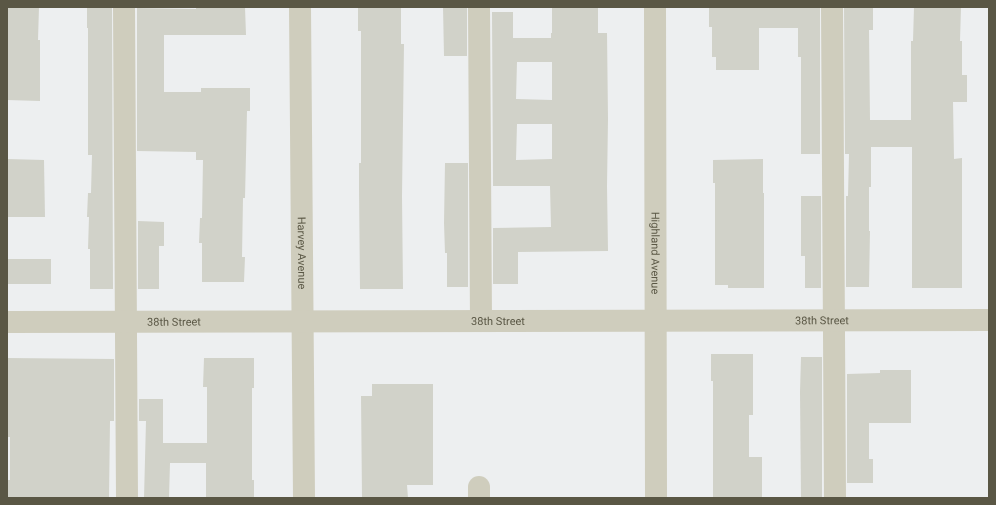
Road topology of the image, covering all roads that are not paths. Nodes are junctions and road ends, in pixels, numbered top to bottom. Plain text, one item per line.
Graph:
1 (124, 7) edge
2 (300, 7) edge
3 (479, 7) edge
4 (654, 7) edge
5 (832, 7) edge
6 (834, 319) junction
7 (989, 320) edge
8 (302, 321) junction
9 (481, 321) junction
10 (655, 321) junction
11 (7, 322) edge
12 (126, 322) junction
13 (127, 498) edge
14 (304, 498) edge
15 (656, 498) edge
16 (835, 498) edge

1 - 12 street
2 - 8 street, Harvey Avenue
3 - 9 street
4 - 10 street, Highland Avenue
5 - 6 street
6 - 7 street, 38th Street
6 - 10 street, 38th Street
6 - 16 street
8 - 9 street, 38th Street
8 - 12 street, 38th Street
8 - 14 street, Harvey Avenue
9 - 10 street, 38th Street
10 - 15 street, Highland Avenue
11 - 12 street, 38th Street
12 - 13 street

